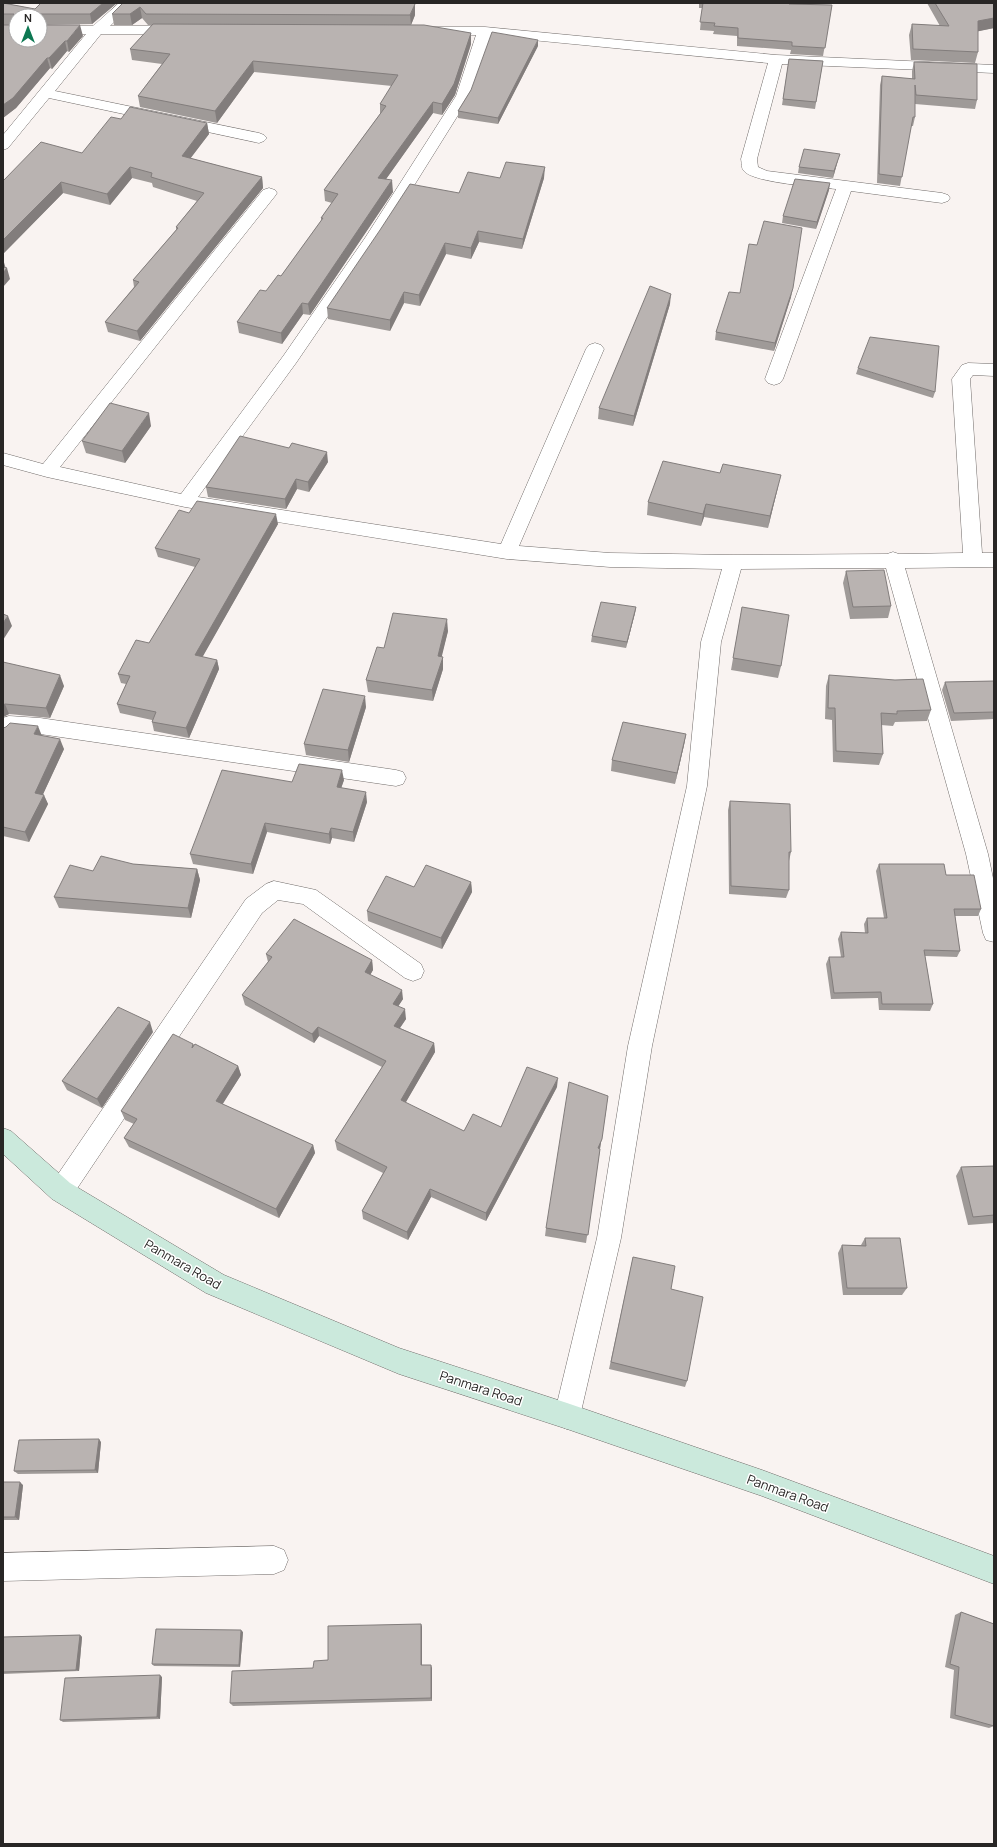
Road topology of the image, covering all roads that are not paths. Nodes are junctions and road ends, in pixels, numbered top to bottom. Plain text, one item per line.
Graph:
1 (127, 3) edge
2 (48, 30) edge
3 (97, 30) junction
4 (193, 30) edge
5 (415, 31) edge
6 (485, 31) junction
7 (776, 59) junction
8 (994, 70) edge
9 (45, 93) junction
10 (259, 138) dead end
11 (3, 145) edge
12 (845, 186) junction
13 (269, 192) dead end
14 (942, 198) dead end
15 (595, 349) dead end
16 (994, 370) edge
17 (774, 379) dead end
18 (3, 459) edge
19 (47, 471) junction
20 (186, 501) junction
21 (507, 552) junction
22 (893, 559) junction
23 (973, 560) junction
24 (994, 560) edge
25 (733, 562) junction
26 (3, 730) edge
27 (396, 778) dead end
28 (994, 933) edge
29 (413, 971) dead end
30 (3, 1139) edge
31 (61, 1191) junction
32 (567, 1416) junction
33 (274, 1560) dead end
34 (3, 1566) edge
35 (994, 1570) edge

1 - 3 street
2 - 3 street
3 - 4 street
3 - 9 street
5 - 6 street
6 - 7 street
6 - 20 street
7 - 8 street
7 - 12 street
9 - 10 street
9 - 11 street
12 - 14 street
12 - 17 street
13 - 19 street
15 - 21 street
16 - 23 street
18 - 19 street
19 - 20 street
20 - 21 street
21 - 25 street
22 - 23 street
22 - 25 street
22 - 28 street
23 - 24 street
25 - 32 street
26 - 27 street
29 - 31 street
30 - 31 street, Panmara Road
31 - 32 street, Panmara Road
32 - 35 street, Panmara Road
33 - 34 street

